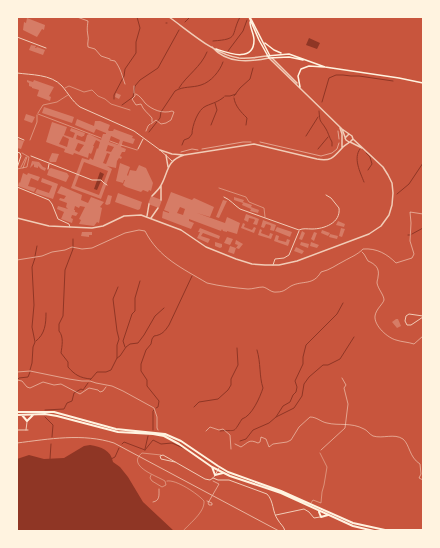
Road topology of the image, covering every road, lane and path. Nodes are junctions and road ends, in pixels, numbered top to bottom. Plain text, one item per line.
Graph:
1 (77, 17) edge
2 (169, 17) edge
3 (249, 17) edge
4 (250, 22) junction
5 (17, 37) edge
6 (262, 40) junction
7 (212, 47) junction
8 (46, 48) dead end
9 (216, 49) junction
10 (283, 54) junction
11 (270, 57) junction
12 (305, 60) junction
13 (325, 67) junction
14 (17, 73) edge
15 (125, 84) dead end
16 (423, 84) edge
17 (134, 86) dead end
18 (300, 87) junction
19 (64, 88) junction
20 (135, 94) junction
21 (68, 95) junction
22 (130, 110) dead end
23 (38, 114) junction
24 (151, 124) junction
25 (340, 127) junction
26 (337, 128) dead end
27 (342, 130) junction
28 (146, 131) dead end
29 (349, 134) junction
30 (17, 138) edge
31 (101, 138) dead end
32 (144, 138) junction
33 (345, 138) junction
34 (353, 139) junction
35 (24, 140) dead end
36 (30, 140) dead end
37 (110, 141) dead end
38 (254, 142) dead end
39 (260, 142) dead end
40 (350, 142) junction
41 (118, 144) dead end
42 (121, 145) dead end
43 (342, 148) junction
44 (362, 148) junction
45 (138, 149) joint
46 (160, 150) junction
47 (17, 152) edge
48 (20, 153) junction
49 (178, 153) dead end
50 (166, 155) junction
51 (184, 155) junction
52 (26, 156) junction
53 (31, 156) dead end
54 (172, 161) junction
55 (50, 163) junction
56 (20, 168) junction
57 (168, 168) junction
58 (17, 169) edge
59 (48, 169) dead end
60 (108, 185) dead end
61 (161, 186) junction
62 (17, 187) edge
63 (219, 188) dead end
64 (326, 195) dead end
65 (152, 196) dead end
66 (224, 197) dead end
67 (161, 200) dead end
68 (148, 204) dead end
69 (158, 208) dead end
70 (423, 214) edge
71 (17, 218) edge
72 (149, 218) junction
73 (265, 218) junction
74 (70, 228) junction
75 (299, 230) junction
76 (361, 252) junction
77 (17, 260) edge
78 (273, 265) junction
79 (423, 316) edge
80 (423, 336) edge
81 (17, 372) edge
82 (342, 378) dead end
83 (18, 380) edge
84 (107, 386) junction
85 (27, 411) junction
86 (17, 413) edge
87 (27, 414) junction
88 (34, 414) junction
89 (22, 415) junction
90 (27, 421) junction
91 (346, 424) junction
92 (17, 430) edge
93 (159, 430) dead end
94 (206, 431) dead end
95 (235, 444) dead end
96 (231, 448) dead end
97 (320, 453) joint
98 (161, 455) junction
99 (175, 462) junction
100 (212, 466) junction
101 (219, 469) junction
102 (224, 473) junction
103 (152, 475) junction
104 (214, 476) junction
105 (423, 480) edge
106 (166, 481) junction
107 (211, 481) dead end
108 (160, 486) junction
109 (204, 501) junction
110 (153, 502) dead end
111 (310, 504) junction
112 (319, 510) junction
113 (276, 515) junction
114 (329, 515) junction
115 (321, 517) junction
116 (423, 530) edge
117 (183, 531) edge
118 (284, 531) edge
119 (374, 531) edge

1 - 15 path
2 - 7 street
3 - 4 main road
3 - 6 main road
4 - 9 main road
4 - 11 main road
5 - 8 street
6 - 10 main road
6 - 11 main road
7 - 9 street
7 - 11 street
9 - 11 street
10 - 11 main road
10 - 12 main road
11 - 12 main road
11 - 18 street
12 - 13 main road
13 - 16 main road
13 - 18 main road
14 - 19 street
17 - 20 path
18 - 25 street
19 - 21 street
19 - 22 lane
20 - 24 path
20 - 24 path
21 - 23 lane
21 - 32 street
23 - 31 lane
23 - 36 lane
24 - 28 path
25 - 27 street
25 - 43 street
26 - 39 path
27 - 29 street
27 - 33 street
29 - 33 street
29 - 34 street
30 - 35 street
32 - 45 street
32 - 46 street
33 - 40 street
33 - 43 street
34 - 40 street
34 - 44 street
37 - 41 lane
38 - 49 path
40 - 43 street
40 - 44 street
42 - 45 lane
43 - 51 street
44 - 78 street
46 - 50 street
46 - 51 street
47 - 48 street
48 - 52 lane
48 - 58 street
50 - 54 street
50 - 57 street
51 - 54 street
52 - 56 lane
52 - 56 lane
53 - 55 street
54 - 57 street
55 - 59 street
55 - 60 street
56 - 58 lane
57 - 61 street
61 - 65 street
61 - 67 street
62 - 74 street
63 - 73 lane
64 - 75 street
66 - 73 street
68 - 72 street
69 - 72 street
70 - 76 path
71 - 74 street
72 - 74 street
72 - 78 street
73 - 75 street
75 - 78 street
76 - 77 path
76 - 80 path
79 - 79 street
81 - 84 path
82 - 91 path
83 - 84 path
84 - 93 path
85 - 86 main road
85 - 87 street
85 - 101 main road
86 - 89 main road
87 - 88 main road
87 - 89 main road
87 - 90 street
88 - 90 main road
88 - 100 main road
89 - 90 main road
90 - 92 street
91 - 95 path
91 - 97 path
91 - 105 path
94 - 96 path
97 - 111 lane
98 - 99 street
98 - 99 street
98 - 103 lane
99 - 104 street
100 - 101 main road
100 - 104 main road
101 - 102 main road
101 - 104 street
101 - 111 main road
102 - 104 main road
102 - 112 main road
103 - 106 lane
103 - 108 lane
104 - 113 street
106 - 108 lane
106 - 109 lane
107 - 109 path
108 - 110 path
109 - 117 lane
111 - 116 main road
112 - 114 main road
112 - 115 main road
113 - 115 street
113 - 118 street
114 - 115 main road
114 - 119 main road

